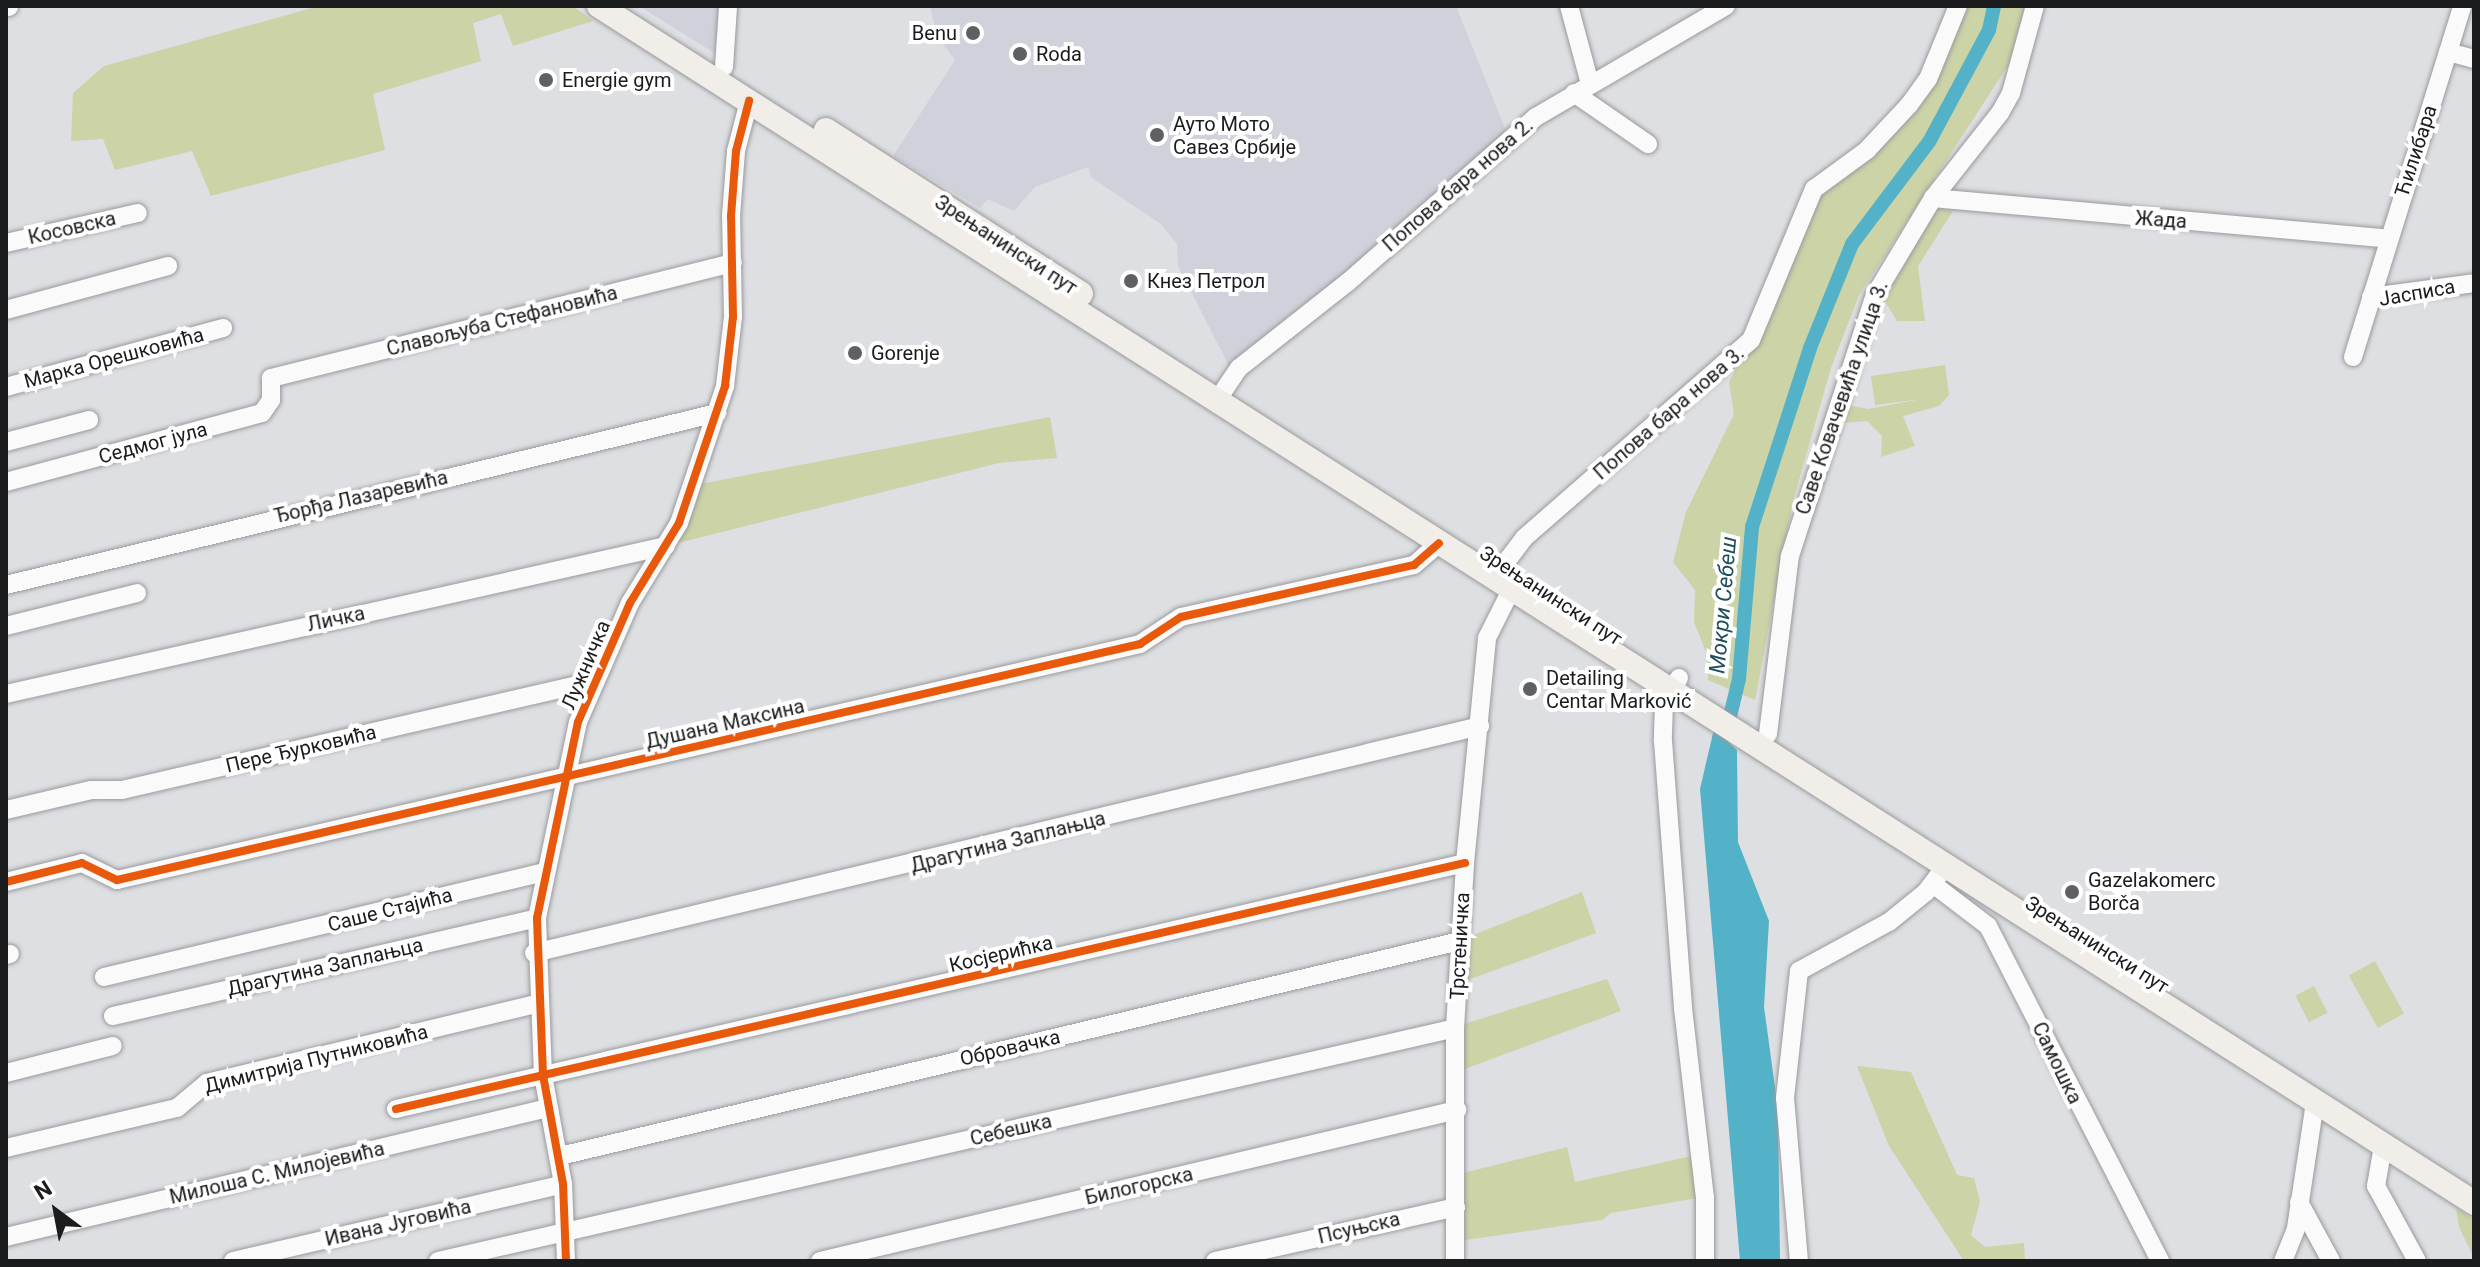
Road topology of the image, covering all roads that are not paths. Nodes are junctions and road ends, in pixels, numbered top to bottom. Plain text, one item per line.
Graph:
1 (599, 6) edge
2 (628, 6) edge
3 (728, 6) edge
4 (1569, 6) edge
5 (1726, 6) edge
6 (1958, 6) edge
7 (2035, 6) edge
8 (2462, 6) edge
9 (2448, 52) junction
10 (2474, 59) edge
11 (724, 67) junction
12 (1582, 88) junction
13 (749, 101) junction
14 (1648, 144) dead end
15 (1933, 198) junction
16 (138, 213) dead end
17 (2389, 239) junction
18 (6, 243) edge
19 (733, 263) junction
20 (168, 266) dead end
21 (2474, 283) edge
22 (2371, 297) junction
23 (6, 310) edge
24 (223, 328) dead end
25 (2353, 357) dead end
26 (271, 378) joint
27 (6, 387) edge
28 (1221, 393) junction
29 (717, 413) junction
30 (89, 420) dead end
31 (6, 442) edge
32 (6, 482) edge
33 (1439, 543) junction
34 (666, 546) junction
35 (1503, 566) junction
36 (6, 585) edge
37 (1511, 590) junction
38 (137, 593) dead end
39 (6, 626) edge
40 (595, 681) junction
41 (1675, 684) junction
42 (6, 694) edge
43 (1480, 726) junction
44 (1742, 726) junction
45 (1768, 734) junction
46 (563, 779) junction
47 (6, 810) edge
48 (1465, 863) junction
49 (545, 872) junction
50 (1939, 876) junction
51 (6, 882) edge
52 (537, 918) junction
53 (1460, 941) junction
54 (534, 953) junction
55 (104, 977) dead end
56 (539, 1003) junction
57 (113, 1016) dead end
58 (1455, 1028) junction
59 (113, 1046) dead end
60 (6, 1073) edge
61 (543, 1075) junction
62 (2315, 1102) junction
63 (548, 1108) junction
64 (396, 1109) dead end
65 (1457, 1110) junction
66 (2383, 1146) junction
67 (6, 1148) edge
68 (560, 1156) junction
69 (563, 1184) junction
70 (2474, 1186) edge
71 (2299, 1202) junction
72 (2474, 1203) edge
73 (1456, 1207) junction
74 (566, 1232) junction
75 (6, 1237) edge
76 (233, 1261) edge
77 (438, 1261) edge
78 (566, 1261) edge
79 (820, 1261) edge
80 (1215, 1261) edge
81 (1455, 1261) edge
82 (1705, 1261) edge
83 (1799, 1261) edge
84 (2160, 1261) edge
85 (2283, 1261) edge
86 (2331, 1261) edge
87 (2417, 1261) edge

1 - 13 main road, Зрењанински пут
2 - 11 main road, Зрењанински пут
3 - 11 street
4 - 12 street
5 - 12 street, Попова бара нова 2.
6 - 35 street, Попова бара нова 3.
7 - 15 street, Саве Ковачевића улица 3.
8 - 9 street, Ћилибара
9 - 10 street
9 - 17 street, Ћилибара
11 - 28 main road, Зрењанински пут
12 - 14 street
12 - 28 street, Попова бара нова 2.
13 - 19 street, Лужничка
13 - 28 main road, Зрењанински пут
15 - 17 street, Жада
15 - 45 street, Саве Ковачевића улица 3.
16 - 18 street, Косовска
17 - 22 street, Ћилибара
19 - 26 street, Славољуба Стефановића
19 - 29 street, Лужничка
20 - 23 street
21 - 22 street, Јасписа
22 - 25 street, Јасписа
24 - 27 street, Марка Орешковића
26 - 32 street, Седмог јула
28 - 33 main road, Зрењанински пут
28 - 35 main road, Зрењанински пут
29 - 34 street, Лужничка
29 - 36 street, Ђорђа Лазаревића
30 - 31 street
33 - 37 main road, Зрењанински пут
33 - 46 street, Душана Максина
34 - 40 street, Лужничка
34 - 42 street, Личка
35 - 41 main road, Зрењанински пут
37 - 41 main road, Зрењанински пут
37 - 43 street, Трстеничка
38 - 39 street
40 - 46 street, Лужничка
40 - 47 street, Пере Ђурковића
41 - 44 main road, Зрењанински пут
41 - 82 street
43 - 48 street, Трстеничка
43 - 54 street, Драгутина Заплањца
44 - 45 main road, Зрењанински пут
44 - 50 main road, Зрењанински пут
45 - 70 main road, Зрењанински пут
46 - 49 street, Лужничка
46 - 51 street, Душана Максина
48 - 53 street, Трстеничка
48 - 61 street, Косјерићка
49 - 52 street, Лужничка
49 - 55 street, Саше Стајића
50 - 62 main road, Зрењанински пут
50 - 83 street
50 - 84 street, Самошка
52 - 54 street, Лужничка
52 - 57 street, Драгутина Заплањца
53 - 58 street, Трстеничка
53 - 68 street, Обровачка
54 - 56 street, Лужничка
56 - 61 street, Лужничка
56 - 67 street, Димитрија Путниковића
58 - 65 street, Трстеничка
58 - 74 street, Себешка
59 - 60 street
61 - 63 street, Лужничка
61 - 64 street, Косјерићка
62 - 66 main road, Зрењанински пут
62 - 71 street
63 - 68 street, Лужничка
63 - 75 street, Милоша С. Милојевића
65 - 73 street, Трстеничка
65 - 79 street, Билогорска
66 - 72 main road, Зрењанински пут
66 - 87 street
68 - 69 street, Лужничка
69 - 74 street, Лужничка
69 - 76 street, Ивана Југовића
71 - 85 street
71 - 86 street
73 - 80 street, Псуњска
73 - 81 street, Трстеничка
74 - 77 street, Себешка
74 - 78 street, Лужничка

